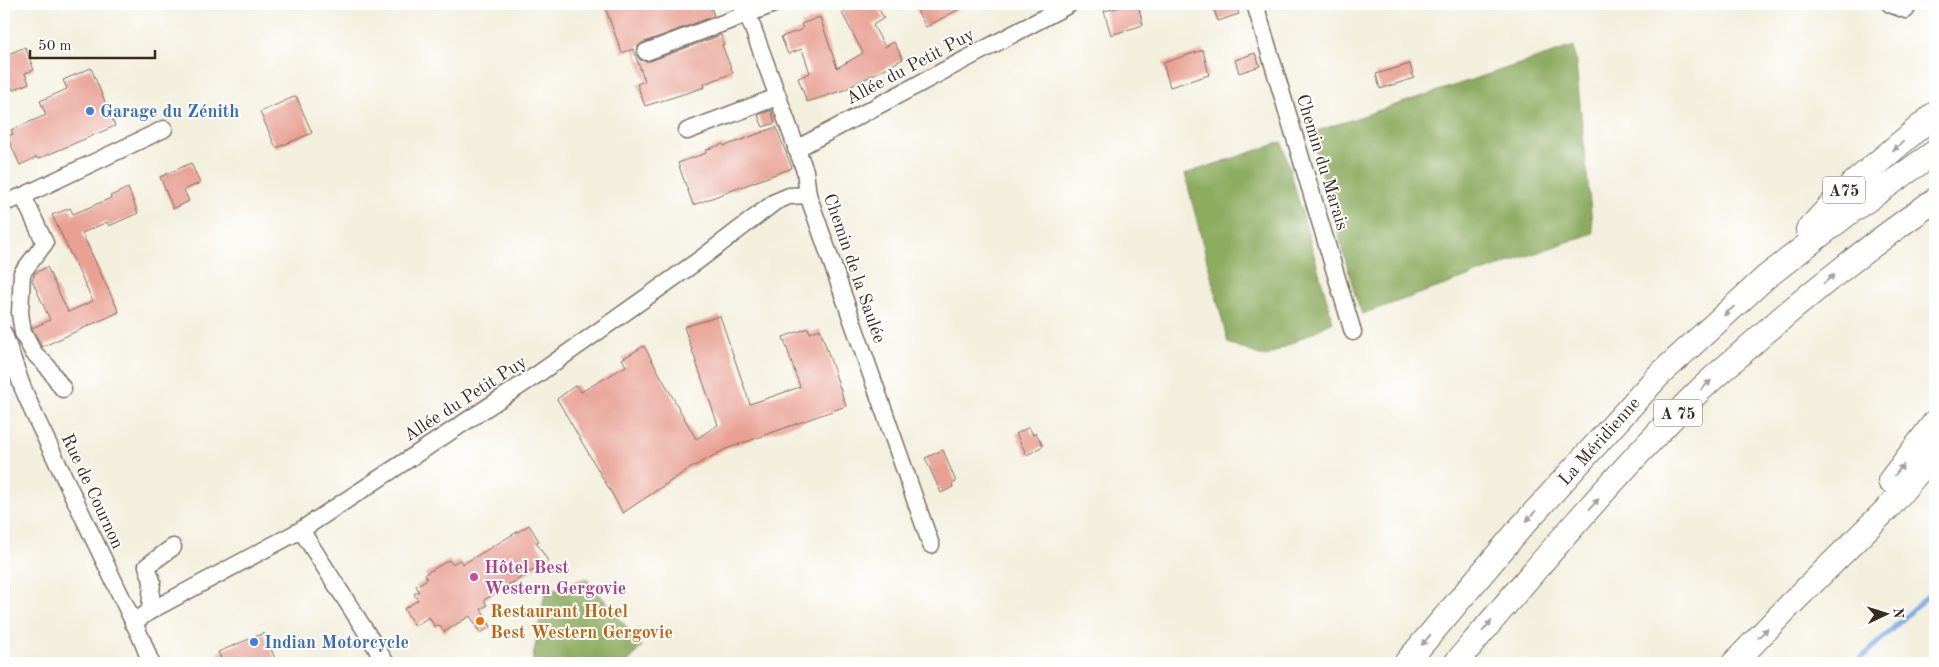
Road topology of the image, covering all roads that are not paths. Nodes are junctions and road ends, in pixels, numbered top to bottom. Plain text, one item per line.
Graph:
1 (774, 4) edge
2 (1070, 4) edge
3 (1255, 4) edge
4 (1890, 4) edge
5 (746, 9) edge
6 (1906, 10) dead end
7 (646, 52) dead end
8 (778, 98) junction
9 (1935, 114) edge
10 (164, 129) dead end
11 (687, 131) dead end
12 (796, 149) junction
13 (1935, 152) edge
14 (808, 195) junction
15 (23, 196) junction
16 (1935, 200) edge
17 (4, 203) edge
18 (1765, 278) junction
19 (1353, 332) dead end
20 (4, 334) edge
21 (63, 390) dead end
22 (1935, 422) edge
23 (1935, 452) edge
24 (301, 530) junction
25 (931, 545) dead end
26 (173, 547) dead end
27 (1792, 603) junction
28 (150, 612) junction
29 (132, 623) junction
30 (151, 663) edge
31 (386, 663) edge
32 (1406, 663) edge
33 (1456, 663) edge
34 (1734, 663) edge

1 - 5 street
2 - 12 street, Allée du Petit Puy
3 - 19 street, Chemin du Marais
4 - 6 street
5 - 7 street
5 - 8 street, Chemin de la Saulée
8 - 11 street
8 - 12 street, Chemin de la Saulée
9 -> 18 highway, A75
10 - 15 street
12 - 14 street, Chemin de la Saulée
13 - 18 highway, La Méridienne / A 75
14 - 24 street, Allée du Petit Puy
14 - 25 street, Chemin de la Saulée
15 - 17 street
15 - 21 street
33 -> 16 highway, A 75
18 -> 32 highway, La Méridienne / A 75
20 - 29 street, Rue de Cournon
27 -> 22 highway
23 - 27 highway
24 - 28 street, Allée du Petit Puy
24 - 31 street
26 - 28 street
34 -> 27 highway
28 - 29 street, Allée du Petit Puy
29 - 30 street, Rue de Cournon

